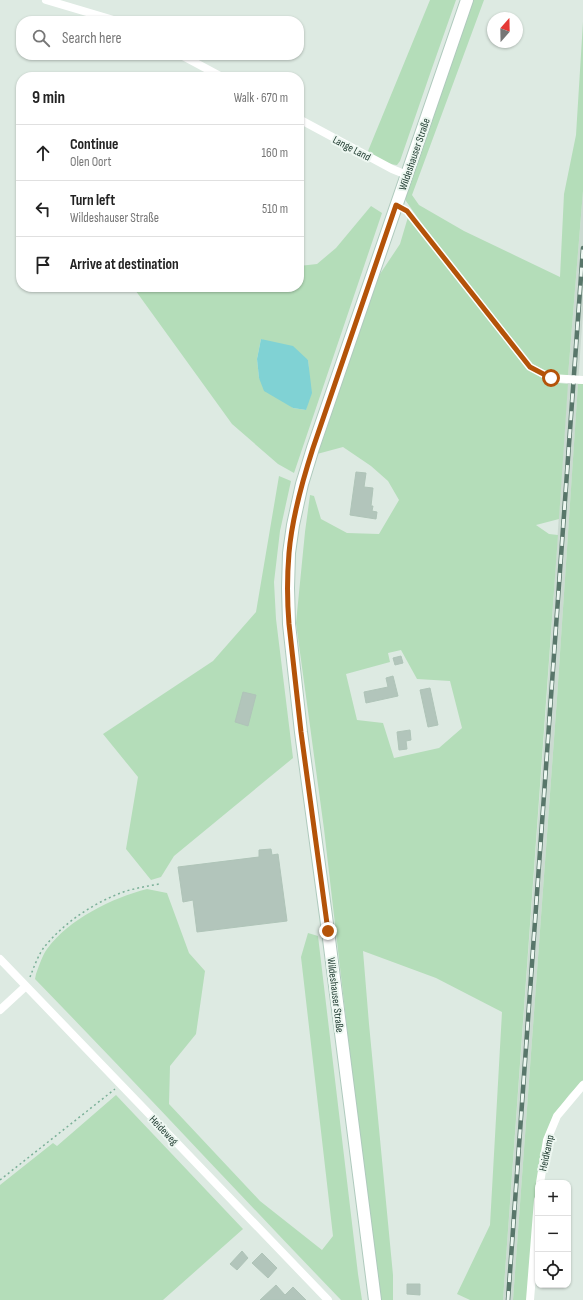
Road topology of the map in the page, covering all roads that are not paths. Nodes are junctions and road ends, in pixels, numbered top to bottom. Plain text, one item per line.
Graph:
1 (46, 0) edge
2 (467, 0) edge
3 (99, 16) edge
4 (190, 60) edge
5 (213, 72) edge
6 (304, 122) edge
7 (407, 175) junction
8 (396, 205) junction
9 (583, 380) edge
10 (0, 959) edge
11 (26, 986) junction
12 (0, 1010) edge
13 (583, 1085) edge
14 (540, 1180) edge
15 (537, 1216) edge
16 (328, 1300) edge
17 (375, 1300) edge
18 (530, 1300) edge

1 - 3 street
2 - 7 main road, Wildeshauser Straße
4 - 5 street
6 - 7 street, Lange Land
7 - 8 main road, Wildeshauser Straße
8 - 9 street, bridge
8 - 17 main road, Wildeshauser Straße
10 - 11 street, Heideweg
11 - 12 street
11 - 16 street, Heideweg
13 - 14 street, Heidkamp
15 - 18 street

